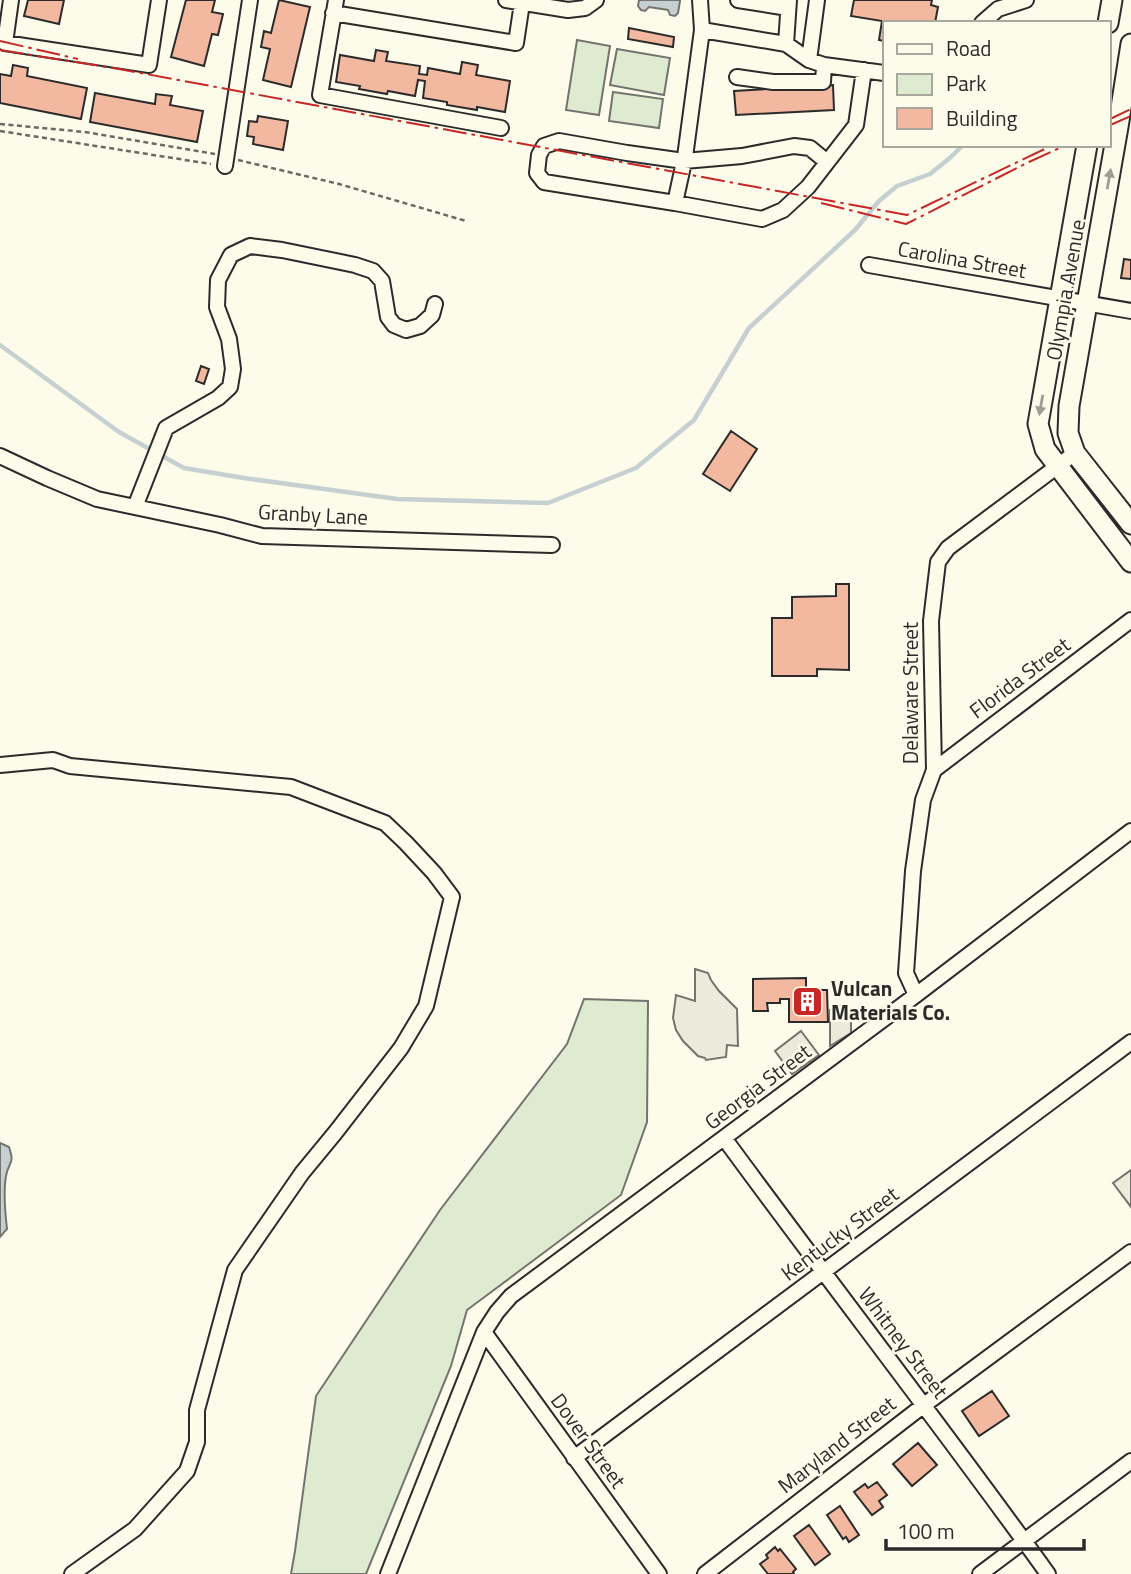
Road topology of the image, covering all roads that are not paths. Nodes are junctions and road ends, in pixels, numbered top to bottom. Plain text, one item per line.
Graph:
1 (11, 0) edge
2 (159, 0) edge
3 (250, 0) edge
4 (506, 0) edge
5 (596, 0) edge
6 (700, 0) edge
7 (738, 0) edge
8 (817, 0) edge
9 (1026, 0) edge
10 (1112, 0) edge
11 (522, 3) junction
12 (789, 4) edge
13 (334, 7) edge
14 (984, 21) edge
15 (1108, 21) edge
16 (702, 30) junction
17 (786, 44) junction
18 (1131, 44) edge
19 (808, 60) junction
20 (824, 65) junction
21 (864, 70) junction
22 (883, 73) edge
23 (737, 78) dead end
24 (1125, 127) edge
25 (501, 128) dead end
26 (1087, 147) edge
27 (684, 161) junction
28 (827, 162) junction
29 (225, 166) road end
30 (676, 203) junction
31 (869, 265) dead end
32 (1060, 299) junction
33 (435, 304) dead end
34 (1087, 304) junction
35 (1131, 312) edge
36 (1075, 453) junction
37 (0, 456) edge
38 (1058, 466) junction
39 (138, 501) junction
40 (1131, 524) edge
41 (552, 545) dead end
42 (1131, 562) edge
43 (1131, 620) edge
44 (0, 765) edge
45 (934, 770) junction
46 (1131, 831) edge
47 (916, 995) junction
48 (1131, 1042) edge
49 (724, 1138) junction
50 (1131, 1252) edge
51 (822, 1273) junction
52 (484, 1332) junction
53 (924, 1405) junction
54 (574, 1458) junction
55 (1131, 1461) edge
56 (1024, 1541) junction
57 (72, 1574) edge
58 (388, 1574) edge
59 (659, 1574) edge
60 (705, 1574) edge
61 (980, 1574) edge
62 (1048, 1574) edge

1 - 2 street
3 - 29 street
4 - 11 street
5 - 11 street
6 - 16 street
7 - 12 street
8 - 19 street
9 - 14 street
10 - 15 main road
11 - 13 street
12 - 17 street
13 - 25 street
16 - 17 street
16 - 27 street
17 - 19 street
18 - 24 main road, Olympia Avenue
19 - 20 street
20 - 21 street
20 - 23 street
21 - 22 street
21 - 28 street
34 -> 24 main road, Olympia Avenue
26 - 32 main road, Olympia Avenue
27 - 28 street
27 - 30 street
27 - 30 street
28 - 30 street
31 - 32 street, Carolina Street
32 - 34 street, Carolina Street
32 -> 38 main road, Olympia Avenue
33 - 39 street
34 - 35 street, Carolina Street
34 - 36 main road, Olympia Avenue
36 - 38 street, Delaware Street
36 - 40 main road, Olympia Avenue
37 - 39 street, Granby Lane
38 - 42 main road, Olympia Avenue
38 - 45 street, Delaware Street
39 - 41 street, Granby Lane
43 - 45 street, Florida Street
44 - 57 street
45 - 47 street, Delaware Street
46 - 47 street, Georgia Street
47 - 49 street, Georgia Street
48 - 51 street, Kentucky Street
49 - 51 street, Whitney Street
49 - 52 street, Georgia Street
50 - 53 street, Maryland Street
51 - 53 street, Whitney Street
51 - 54 street, Kentucky Street
52 - 54 street, Dover Street
52 - 58 street, Georgia Street
53 - 56 street, Whitney Street
53 - 60 street, Maryland Street
54 - 59 street, Dover Street
55 - 56 street
56 - 61 street
56 - 62 street, Whitney Street

